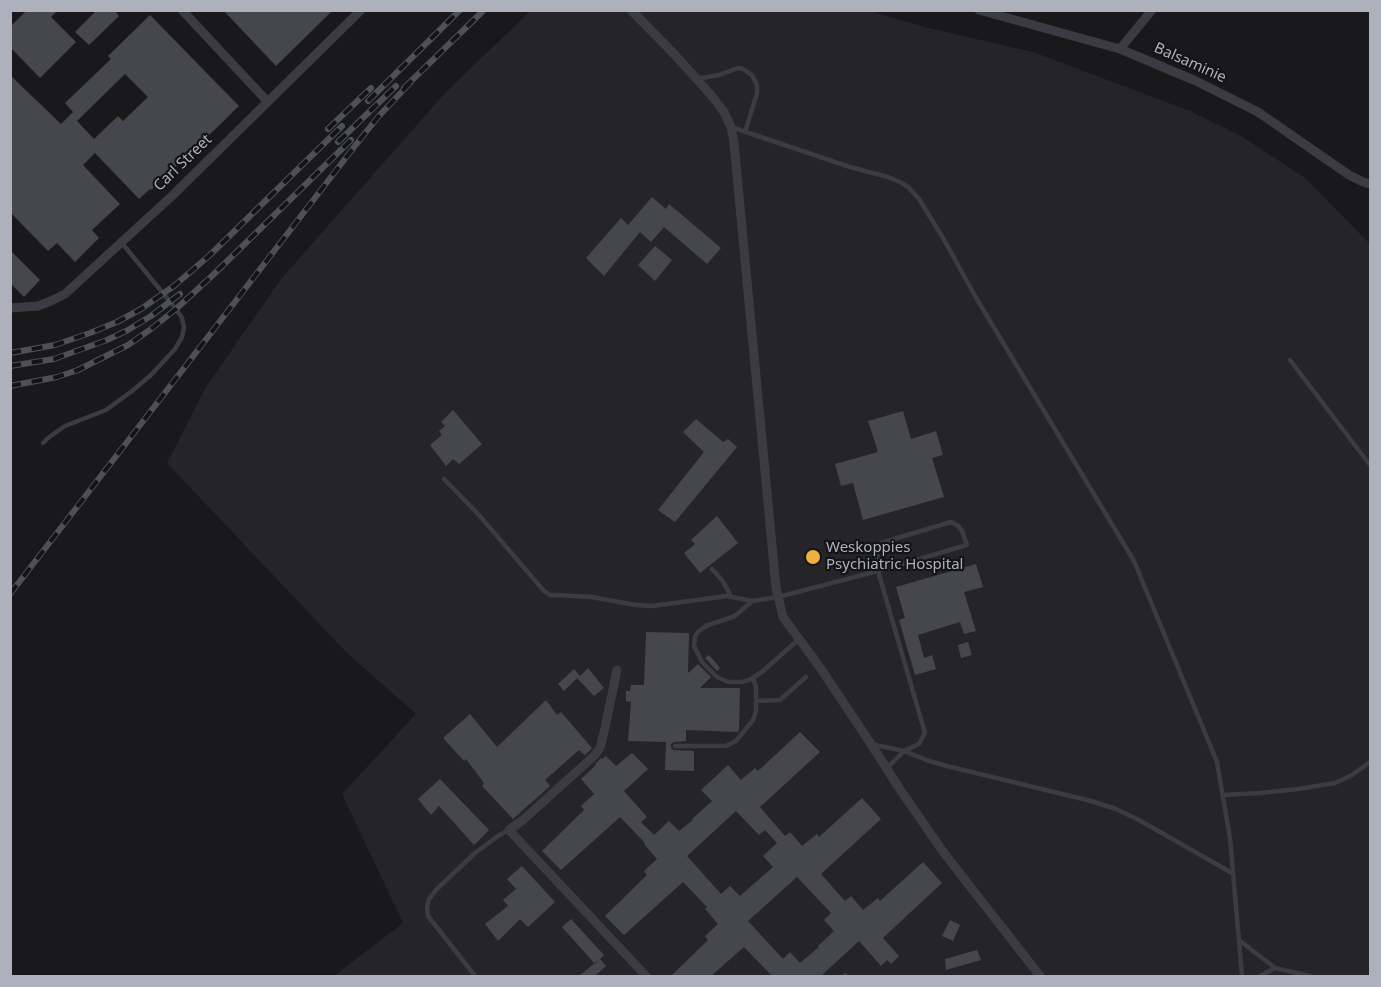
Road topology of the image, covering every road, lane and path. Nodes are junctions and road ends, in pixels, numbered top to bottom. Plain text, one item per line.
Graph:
1 (182, 10) edge
2 (361, 10) edge
3 (631, 10) edge
4 (980, 10) edge
5 (1152, 10) edge
6 (1120, 49) junction
7 (696, 79) junction
8 (267, 101) junction
9 (731, 127) junction
10 (745, 132) junction
11 (1371, 184) edge
12 (122, 242) junction
13 (10, 308) edge
14 (1290, 360) dead end
15 (43, 443) dead end
16 (1371, 465) edge
17 (444, 479) dead end
18 (712, 569) dead end
19 (878, 571) junction
20 (731, 596) junction
21 (778, 597) junction
22 (752, 601) junction
23 (799, 639) junction
24 (617, 670) dead end
25 (806, 677) dead end
26 (753, 678) junction
27 (756, 701) junction
28 (871, 744) junction
29 (675, 746) dead end
30 (904, 751) junction
31 (1371, 762) edge
32 (886, 768) junction
33 (1223, 795) junction
34 (509, 830) junction
35 (1232, 873) junction
36 (1239, 939) junction
37 (1275, 968) junction
38 (475, 976) edge
39 (646, 976) edge
40 (1040, 976) edge
41 (1242, 976) edge
42 (1260, 976) edge
43 (1310, 976) edge

1 - 8 street
2 - 8 street, Carl Street
3 - 7 street
4 - 6 street, Balsaminie
5 - 6 street
6 - 11 street, Balsaminie
7 - 9 street
7 - 10 lane
8 - 12 street, Carl Street
9 - 10 lane
9 - 21 street
10 - 33 lane
12 - 13 street, Carl Street
12 - 15 lane
14 - 16 lane
17 - 20 lane
18 - 20 lane
19 - 19 lane
19 - 21 lane
19 - 30 lane
20 - 22 lane
21 - 22 lane
21 - 23 street
22 - 26 lane
23 - 26 lane
23 - 28 street
24 - 34 street
25 - 27 lane
26 - 27 lane
27 - 29 lane
28 - 30 lane
28 - 32 street
30 - 32 lane
30 - 35 lane
31 - 33 lane
32 - 40 street
33 - 35 lane
34 - 38 lane
34 - 39 street
35 - 36 lane
36 - 37 lane
36 - 41 lane
37 - 42 lane
37 - 43 lane

